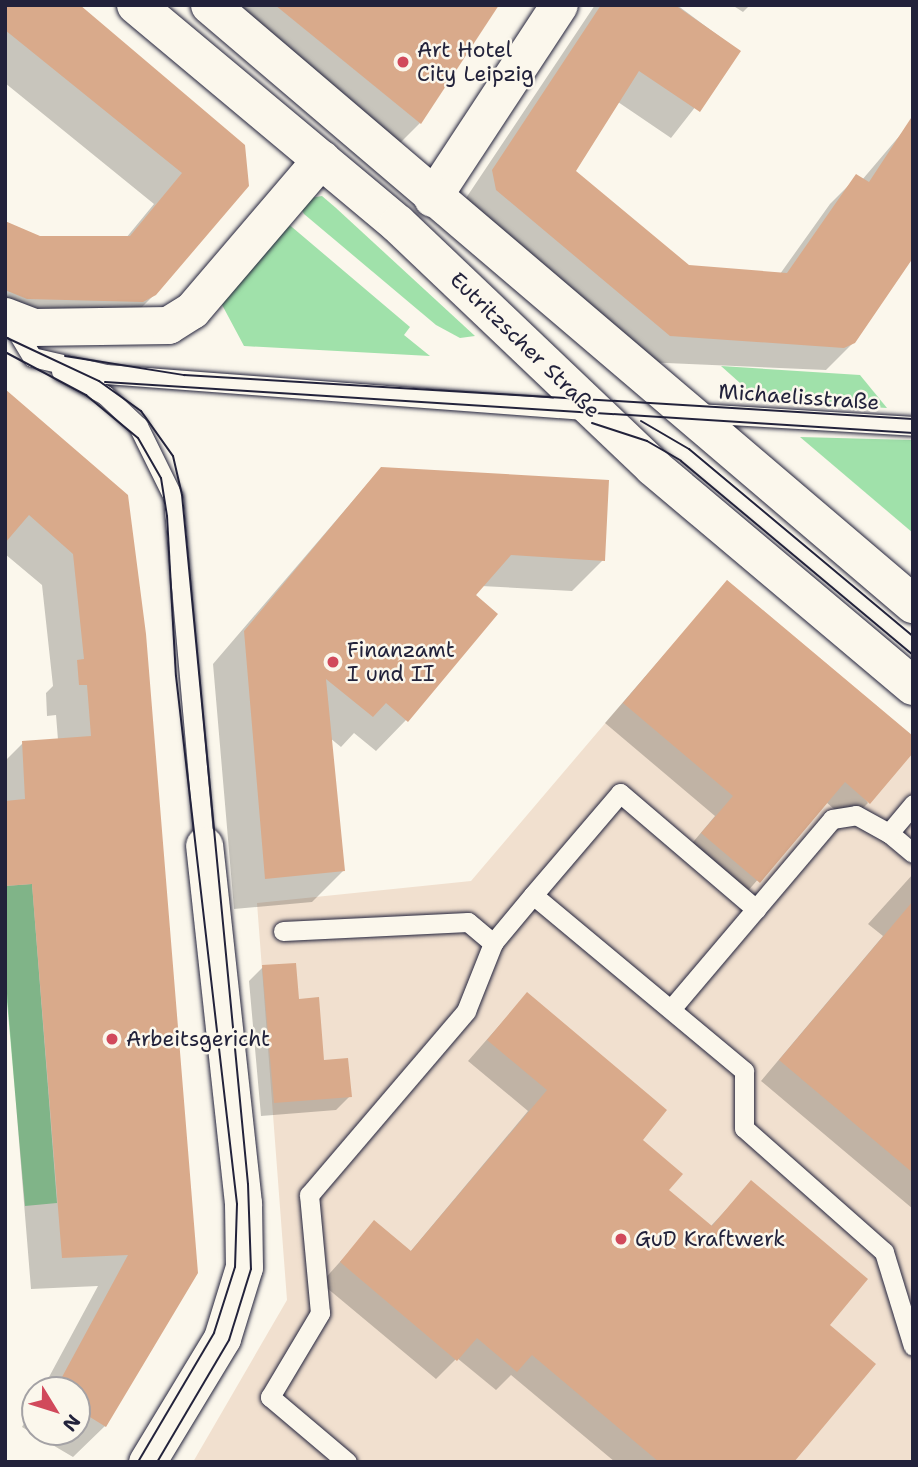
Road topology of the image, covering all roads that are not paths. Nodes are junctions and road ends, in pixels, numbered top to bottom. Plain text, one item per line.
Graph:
1 (136, 5) edge
2 (210, 5) edge
3 (559, 5) edge
4 (321, 159) junction
5 (432, 198) junction
6 (7, 327) edge
7 (32, 357) junction
8 (593, 410) junction
9 (683, 412) junction
10 (913, 426) edge
11 (913, 604) edge
12 (913, 686) edge
13 (913, 804) edge
14 (888, 833) junction
15 (205, 845) joint
16 (913, 853) edge
17 (533, 895) junction
18 (756, 908) junction
19 (283, 931) dead end
20 (493, 943) junction
21 (671, 1009) junction
22 (913, 1346) edge
23 (147, 1462) edge
24 (347, 1462) edge

1 - 4 main road, Eutritzscher Straße
2 - 5 main road
3 - 5 street
4 - 6 street
4 - 8 main road, Eutritzscher Straße
5 - 9 main road
6 - 7 lane
6 - 7 lane
7 - 8 lane
7 - 15 lane
8 - 12 main road, Eutritzscher Straße
9 - 10 lane, Michaelisstraße
9 - 11 main road
13 - 14 lane
14 - 16 lane
14 - 18 lane
15 - 23 street
17 - 18 lane
17 - 20 lane
17 - 21 lane
18 - 21 lane
19 - 20 lane
20 - 24 lane
21 - 22 lane

